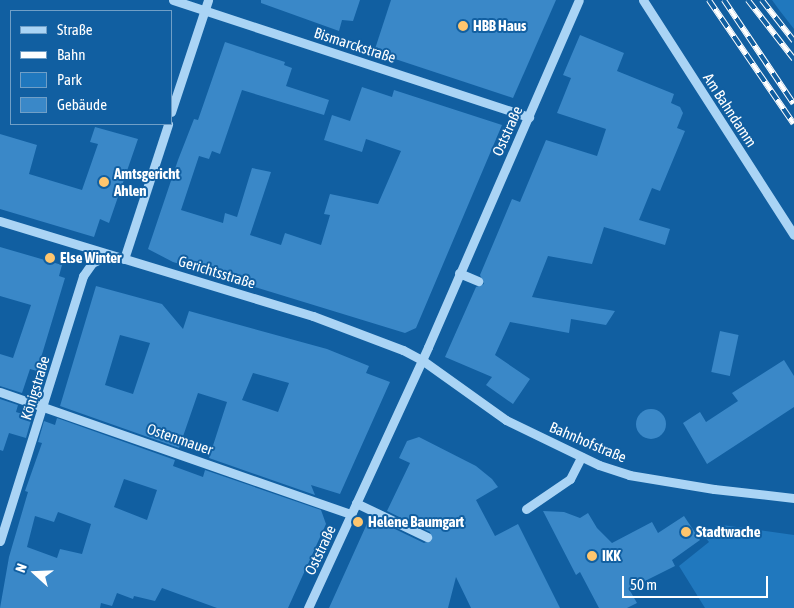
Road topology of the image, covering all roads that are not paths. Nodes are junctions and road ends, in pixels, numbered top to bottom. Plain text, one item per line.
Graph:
1 (173, 0) edge
2 (208, 0) edge
3 (579, 0) edge
4 (643, 0) edge
5 (204, 10) junction
6 (172, 109) edge
7 (529, 116) junction
8 (168, 125) edge
9 (0, 221) edge
10 (794, 235) edge
11 (109, 255) junction
12 (124, 259) junction
13 (459, 273) junction
14 (478, 281) dead end
15 (422, 360) junction
16 (0, 392) edge
17 (44, 406) junction
18 (581, 457) junction
19 (794, 498) edge
20 (356, 503) junction
21 (526, 509) dead end
22 (351, 514) junction
23 (427, 537) dead end
24 (0, 541) edge
25 (308, 608) edge

1 - 5 street, Bismarckstraße
2 - 5 street
3 - 7 street, Oststraße
4 - 10 street, Am Bahndamm
5 - 6 street
5 - 7 street, Bismarckstraße
7 - 13 street, Oststraße
8 - 12 street
9 - 11 street, Gerichtsstraße
11 - 12 street, Gerichtsstraße
11 - 17 street, Königstraße
12 - 15 street, Gerichtsstraße
13 - 14 street
13 - 15 street, Oststraße
15 - 18 street, Bahnhofstraße
15 - 20 street, Oststraße
16 - 17 street, Ostenmauer
17 - 22 street, Ostenmauer
17 - 24 street, Königstraße
18 - 19 street, Bahnhofstraße
18 - 21 street
20 - 22 street, Oststraße
20 - 23 street
22 - 25 street, Oststraße

